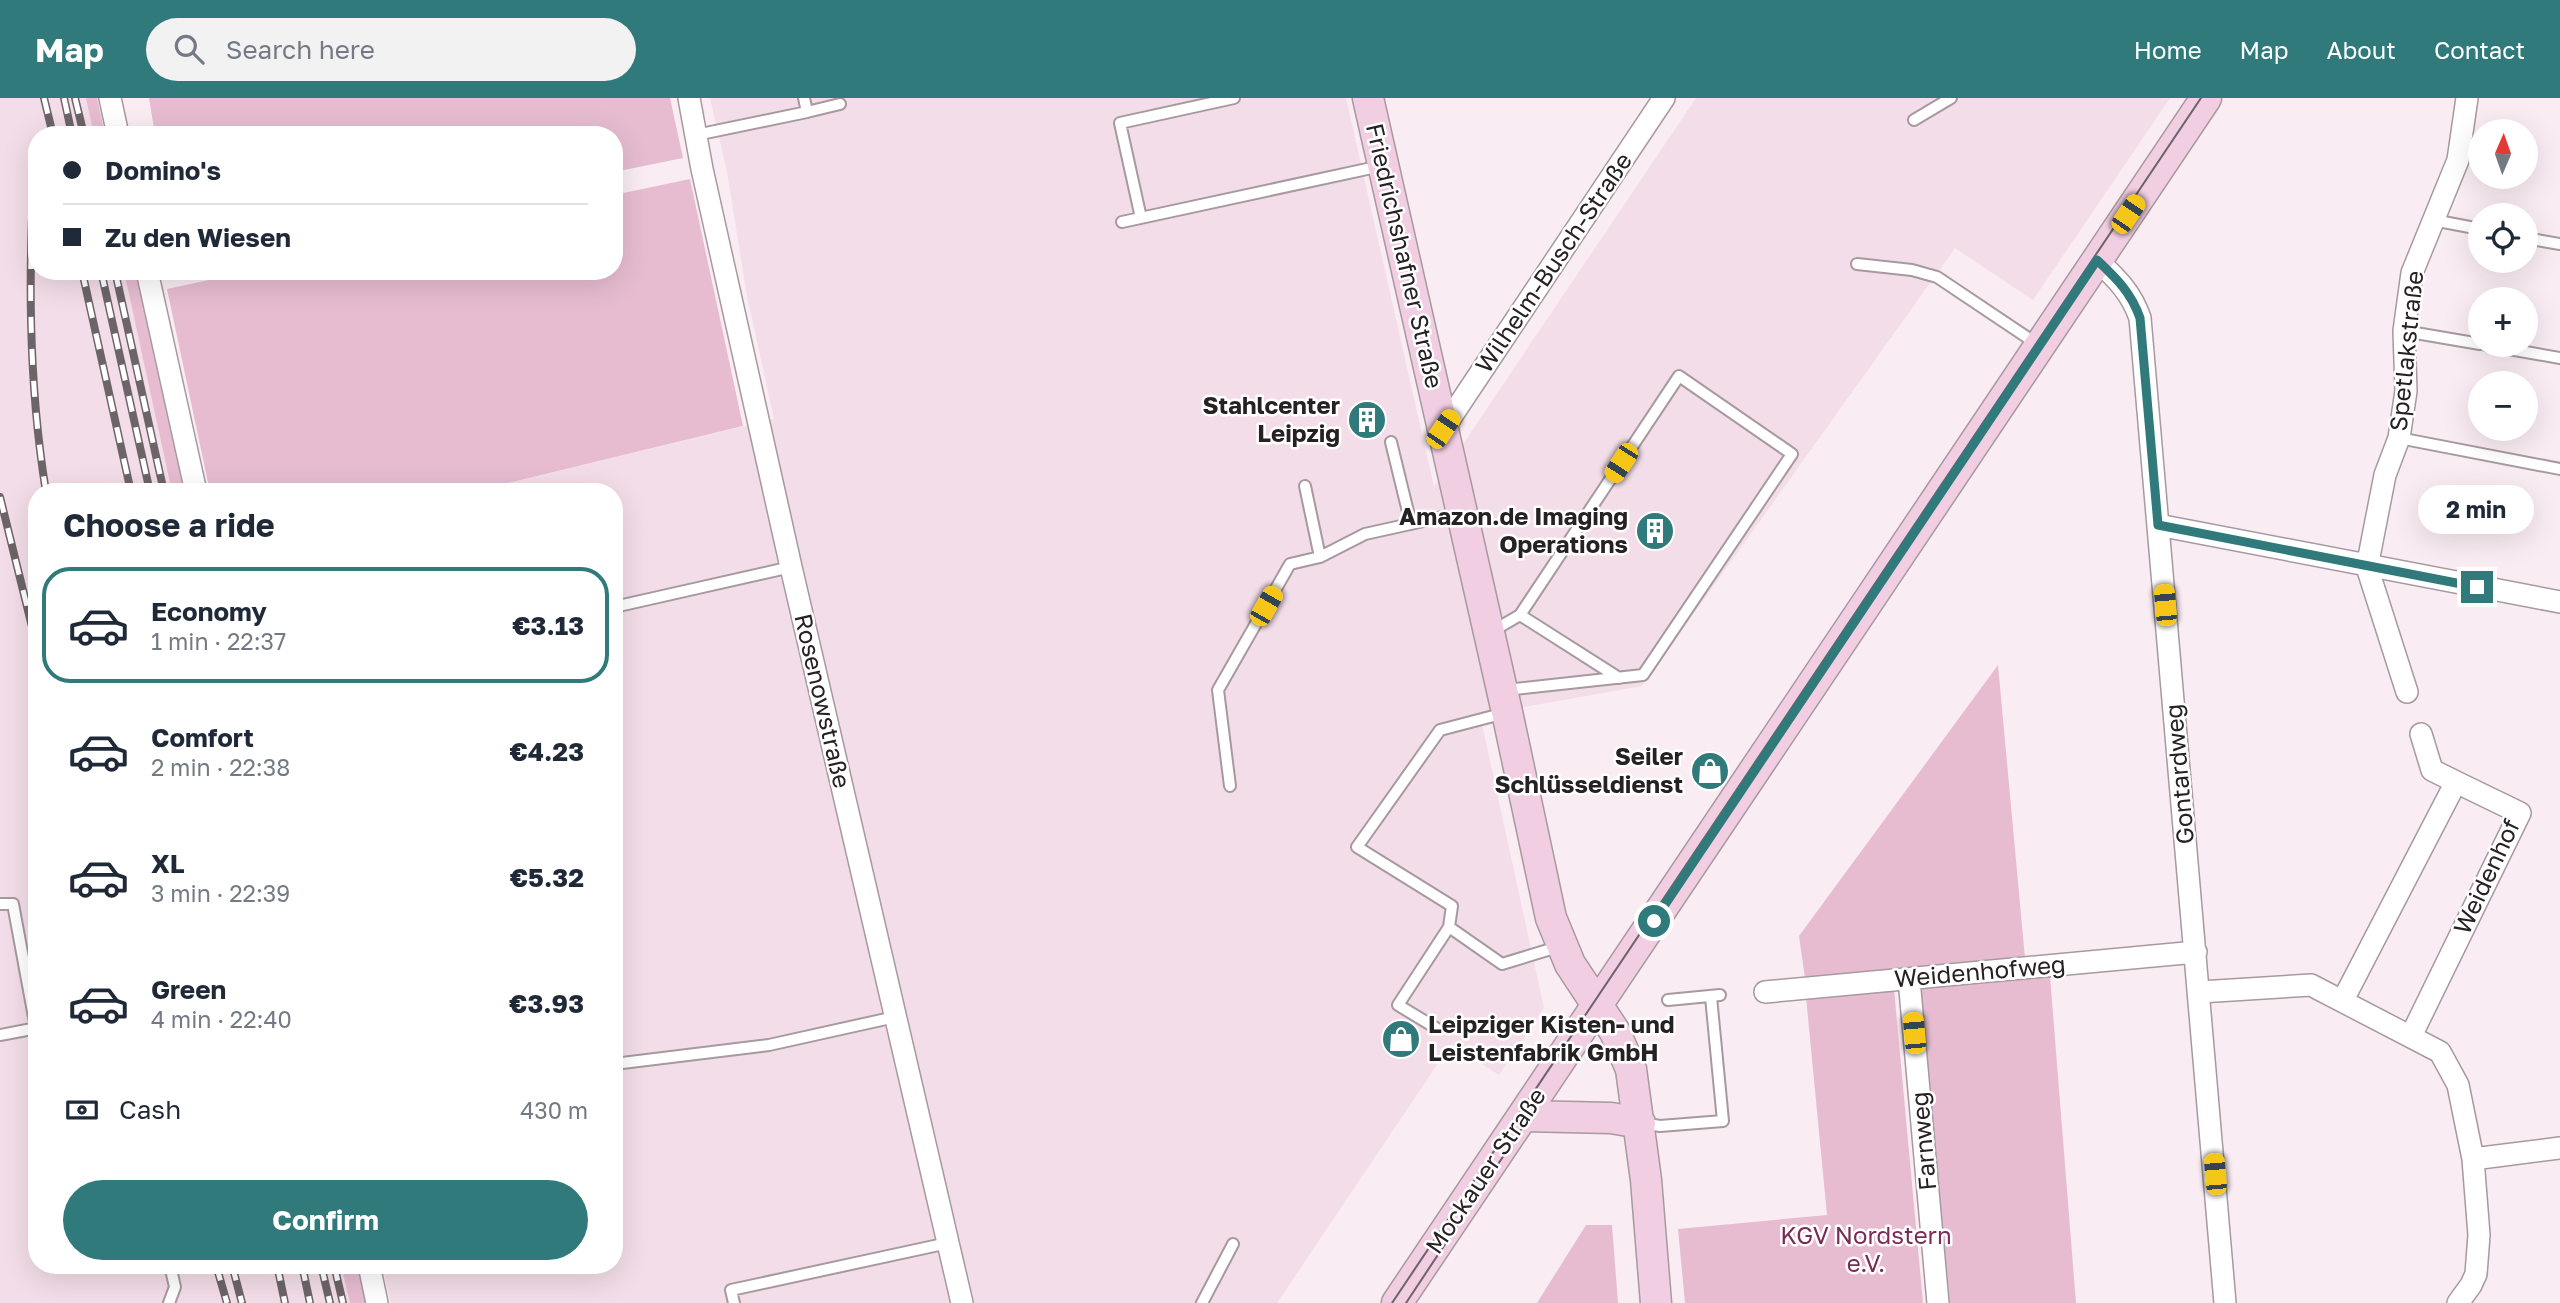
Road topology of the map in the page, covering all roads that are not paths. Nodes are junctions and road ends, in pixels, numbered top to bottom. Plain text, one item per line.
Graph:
1 (110, 98) edge
2 (689, 98) edge
3 (804, 98) edge
4 (1234, 98) edge
5 (1368, 98) edge
6 (1664, 98) edge
7 (1951, 98) edge
8 (2206, 98) edge
9 (2467, 98) edge
10 (840, 104) dead end
11 (807, 111) junction
12 (1914, 120) dead end
13 (116, 126) edge
14 (696, 135) junction
15 (1384, 166) junction
16 (1141, 218) junction
17 (2433, 220) junction
18 (1122, 222) dead end
19 (2468, 227) edge
20 (2538, 240) edge
21 (2560, 244) edge
22 (2097, 260) junction
23 (1857, 264) dead end
24 (149, 280) edge
25 (2404, 331) junction
26 (2468, 342) edge
27 (2040, 345) junction
28 (2538, 354) edge
29 (2560, 358) edge
30 (1443, 429) junction
31 (2399, 438) junction
32 (1391, 442) dead end
33 (2560, 469) edge
34 (194, 483) edge
35 (1305, 486) dead end
36 (1462, 512) junction
37 (1411, 524) junction
38 (2158, 525) junction
39 (1320, 557) junction
40 (791, 567) junction
41 (2367, 567) junction
42 (2560, 602) edge
43 (623, 605) edge
44 (1520, 615) junction
45 (1489, 634) junction
46 (1619, 678) junction
47 (2407, 692) dead end
48 (1505, 701) junction
49 (2421, 734) dead end
50 (2456, 782) junction
51 (1230, 786) dead end
52 (0, 904) edge
53 (1449, 927) junction
54 (1562, 946) junction
55 (2196, 952) junction
56 (1909, 979) junction
57 (28, 985) edge
58 (1765, 992) dead end
59 (2200, 992) junction
60 (1668, 1000) dead end
61 (2343, 1000) junction
62 (1598, 1004) junction
63 (895, 1017) junction
64 (1436, 1028) dead end
65 (28, 1030) edge
66 (0, 1035) edge
67 (2411, 1035) junction
68 (623, 1063) edge
69 (1523, 1116) junction
70 (1640, 1123) junction
71 (2560, 1148) edge
72 (2473, 1159) junction
73 (948, 1243) junction
74 (1233, 1244) dead end
75 (172, 1274) edge
76 (371, 1274) edge
77 (169, 1303) edge
78 (377, 1303) edge
79 (734, 1303) edge
80 (961, 1303) edge
81 (1202, 1303) edge
82 (1397, 1303) edge
83 (1656, 1303) edge
84 (1938, 1303) edge
85 (2225, 1303) edge
86 (2458, 1303) edge

1 - 13 street
2 - 14 street, Rosenowstraße
3 - 11 lane
4 - 16 lane
5 - 15 main road, Friedrichshafner Straße
6 - 30 street, Wilhelm-Busch-Straße
7 - 12 lane
8 - 22 main road, Mockauer Straße
9 - 17 street, Spetlakstraße
10 - 11 lane
11 - 14 lane
14 - 40 street, Rosenowstraße
15 - 16 lane
15 - 30 main road, Friedrichshafner Straße
16 - 18 lane
17 - 19 lane
17 - 25 street, Spetlakstraße
20 - 21 lane
22 - 27 main road, Mockauer Straße
22 - 38 street, Gontardweg
23 - 27 lane
24 - 34 street
25 - 26 lane
25 - 31 street, Spetlakstraße
27 - 62 main road, Mockauer Straße
28 - 29 lane
30 - 36 main road, Friedrichshafner Straße
31 - 33 lane
31 - 41 street, Spetlakstraße
32 - 37 lane
35 - 39 lane
36 - 37 lane
36 - 45 main road, Friedrichshafner Straße
37 - 39 lane
38 - 41 street
38 - 55 street, Gontardweg
39 - 51 lane
40 - 43 lane
40 - 63 street, Rosenowstraße
41 - 42 street
41 - 47 street
44 - 45 lane
44 - 46 lane
44 - 46 lane
45 - 48 main road, Friedrichshafner Straße
46 - 48 lane
48 - 53 lane
48 - 54 main road, Friedrichshafner Straße
49 - 50 street
50 - 61 street
50 - 67 street, Weidenhof
52 - 57 lane
53 - 54 lane
53 - 64 lane
54 - 62 main road, Friedrichshafner Straße
55 - 56 street, Weidenhofweg
55 - 59 street, Gontardweg
56 - 58 street, Weidenhofweg
56 - 84 street, Farnweg
59 - 61 street
59 - 85 street, Gontardweg
60 - 70 lane
61 - 67 street
62 - 69 main road, Mockauer Straße
62 - 70 main road, Friedrichshafner Straße
63 - 68 lane
63 - 73 street, Rosenowstraße
65 - 66 lane
67 - 72 street
69 - 70 main road
69 - 82 main road, Mockauer Straße
70 - 83 main road, Friedrichshafner Straße
71 - 72 street
72 - 86 street
73 - 79 lane
73 - 80 street, Rosenowstraße
74 - 81 lane
75 - 77 lane
76 - 78 street

